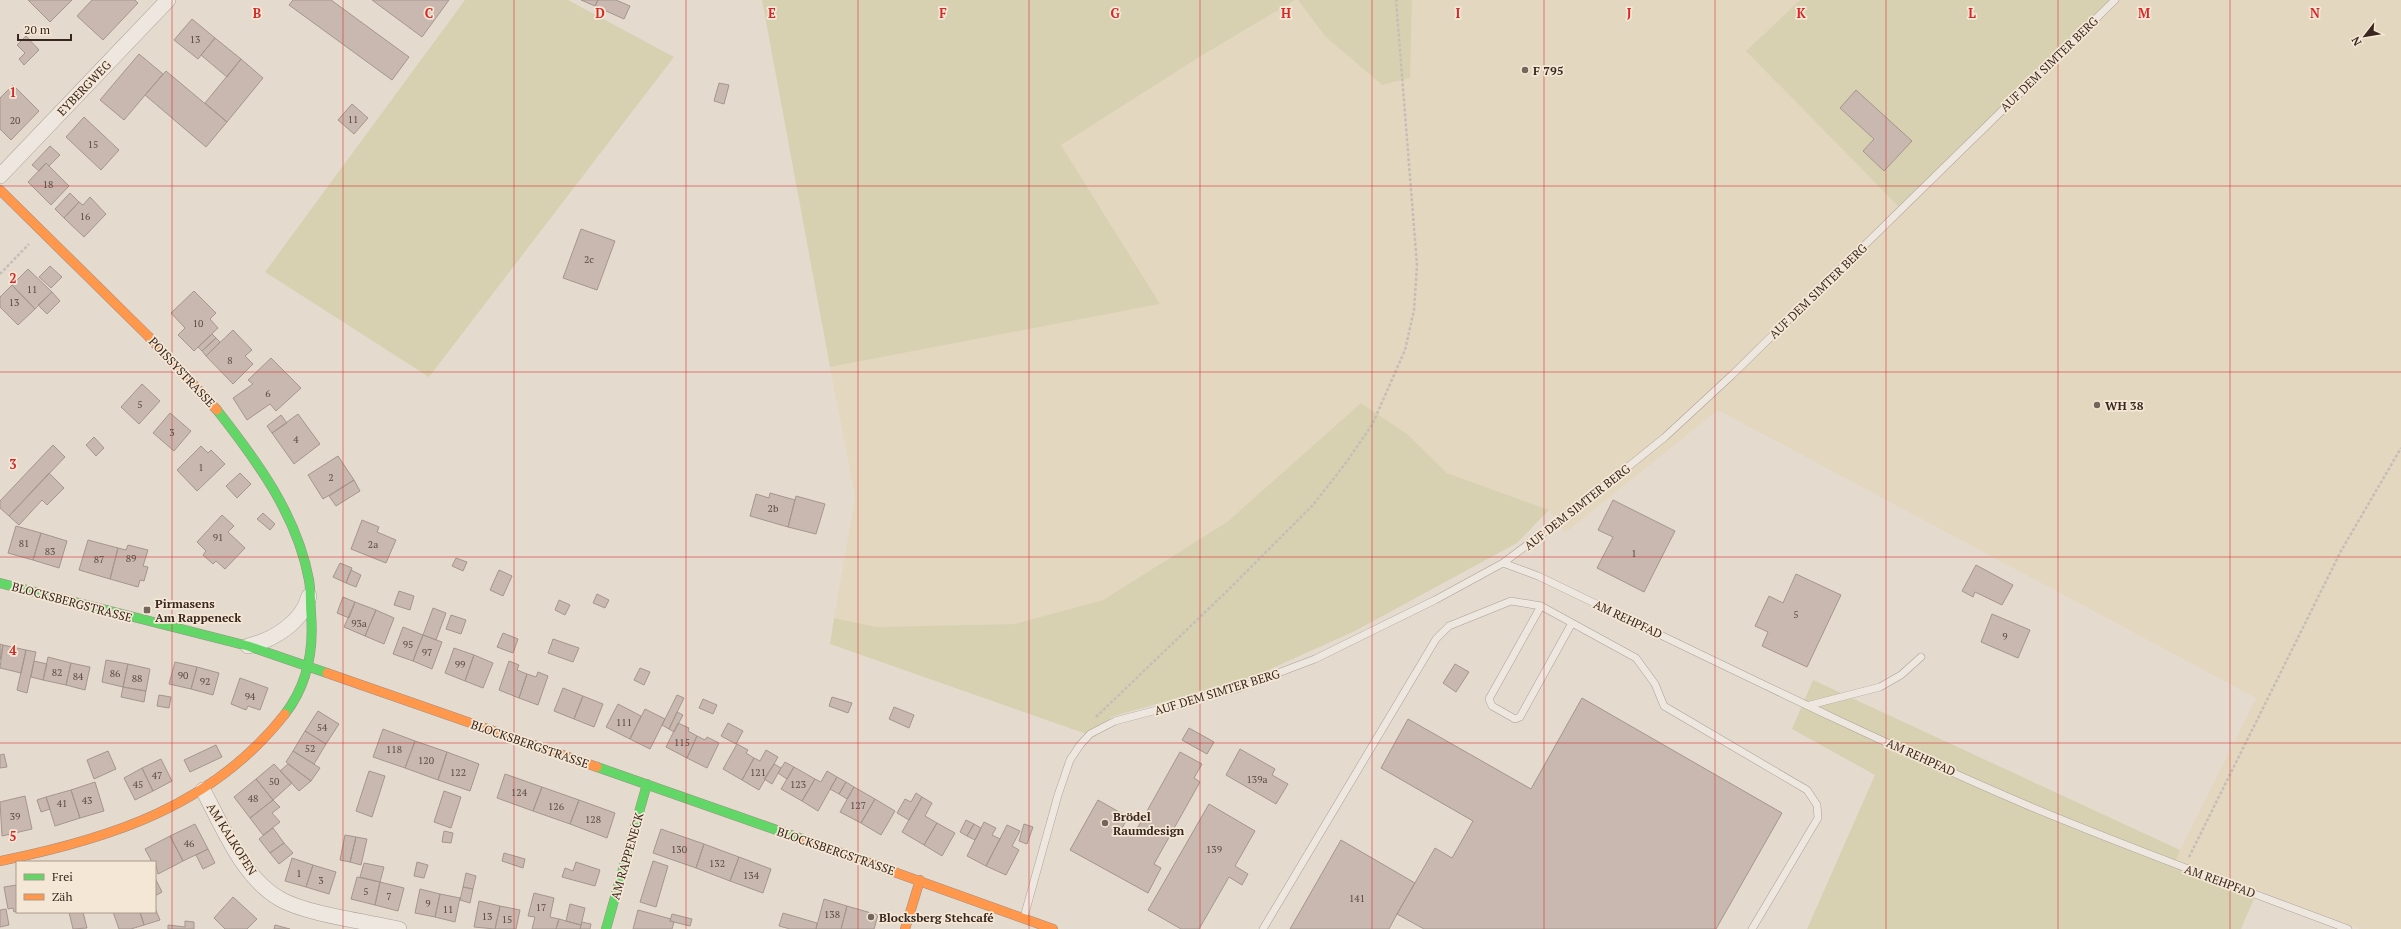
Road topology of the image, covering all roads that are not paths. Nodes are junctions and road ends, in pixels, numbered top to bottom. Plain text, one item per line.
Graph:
1 (168, 0) edge
2 (2115, 0) edge
3 (0, 176) edge
4 (0, 190) edge
5 (1503, 563) junction
6 (0, 583) edge
7 (311, 590) junction
8 (1541, 606) junction
9 (1572, 623) junction
10 (248, 646) junction
11 (1921, 657) dead end
12 (308, 667) junction
13 (1810, 705) junction
14 (647, 784) junction
15 (203, 790) junction
16 (0, 861) edge
17 (920, 880) junction
18 (1024, 918) junction
19 (399, 929) edge
20 (606, 929) edge
21 (906, 929) edge
22 (1053, 929) edge
23 (1263, 929) edge
24 (1752, 929) edge
25 (2348, 929) edge

1 - 3 street, EYBERGWEG
2 - 5 lane, AUF DEM SIMTER BERG
4 - 7 street, POISSYSTRASSE
5 - 13 lane, AM REHPFAD
5 - 18 lane, AUF DEM SIMTER BERG
6 - 10 street, BLOCKSBERGSTRASSE
7 - 10 street
7 - 12 street, POISSYSTRASSE
8 - 9 lane
8 - 9 lane
8 - 23 lane
9 - 24 lane
10 - 12 street, BLOCKSBERGSTRASSE
11 - 13 lane
12 - 14 street, BLOCKSBERGSTRASSE
12 - 15 street, POISSYSTRASSE
13 - 25 lane, AM REHPFAD
14 - 17 street, BLOCKSBERGSTRASSE
14 - 20 street, AM RAPPENECK
15 - 16 street, POISSYSTRASSE
15 - 19 street, AM KALKOFEN
17 - 18 street, BLOCKSBERGSTRASSE
17 - 21 street
18 - 22 street, BLOCKSBERGSTRASSE

